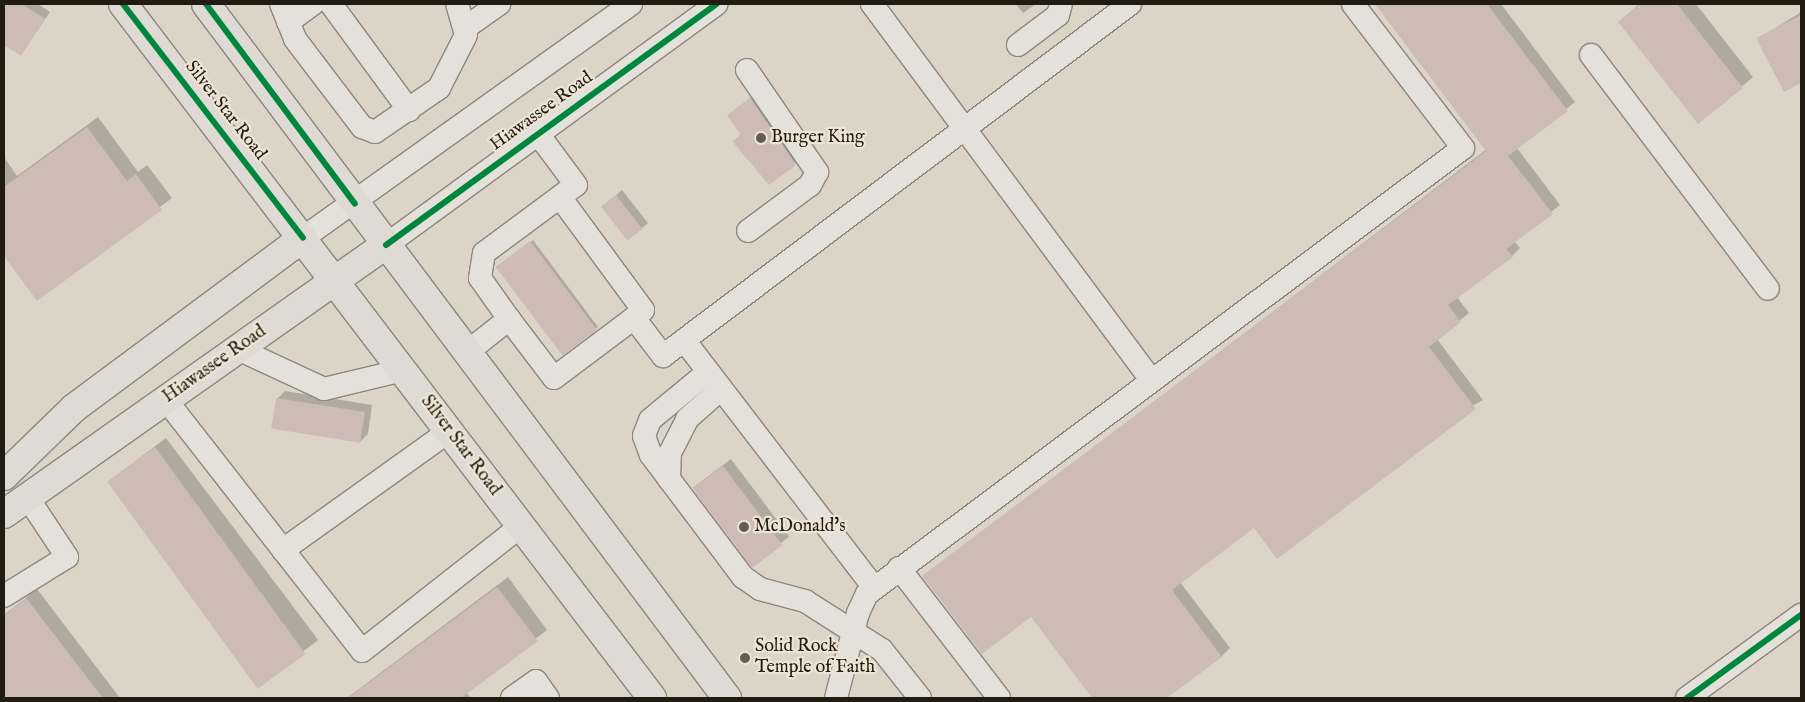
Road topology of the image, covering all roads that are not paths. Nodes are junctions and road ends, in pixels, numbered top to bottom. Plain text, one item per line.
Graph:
1 (123, 4) edge
2 (206, 4) edge
3 (313, 4) edge
4 (330, 4) edge
5 (457, 4) edge
6 (499, 4) edge
7 (631, 4) edge
8 (716, 4) edge
9 (872, 4) edge
10 (1061, 4) edge
11 (1130, 4) edge
12 (1353, 4) edge
13 (285, 13) edge
14 (465, 28) junction
15 (1018, 44) dead end
16 (1591, 55) dead end
17 (748, 70) dead end
18 (409, 110) junction
19 (963, 130) junction
20 (538, 134) junction
21 (560, 197) junction
22 (355, 204) junction
23 (748, 231) dead end
24 (303, 238) junction
25 (386, 245) junction
26 (335, 280) junction
27 (1768, 289) dead end
28 (634, 318) junction
29 (509, 319) junction
30 (684, 340) junction
31 (238, 349) junction
32 (466, 353) junction
33 (403, 370) junction
34 (1151, 380) junction
35 (715, 381) junction
36 (166, 400) junction
37 (449, 431) junction
38 (4, 476) edge
39 (669, 479) junction
40 (28, 498) junction
41 (4, 514) edge
42 (521, 526) junction
43 (283, 550) junction
44 (900, 568) junction
45 (874, 588) junction
46 (4, 596) edge
47 (1801, 615) edge
48 (852, 632) junction
49 (643, 695) edge
50 (512, 698) edge
51 (548, 698) edge
52 (727, 698) edge
53 (836, 698) edge
54 (920, 698) edge
55 (999, 698) edge
56 (1687, 698) edge

1 - 24 main road, Silver Star Road
2 - 22 main road
3 - 13 street
4 - 18 street
5 - 14 street
6 - 14 street
7 - 22 street, Hiawassee Road
8 - 20 street, Hiawassee Road
9 - 19 street
10 - 15 street
11 - 19 street
12 - 34 street
13 - 18 street
14 - 18 street
16 - 27 street
17 - 23 street
19 - 30 street
19 - 34 street
20 - 21 street
20 - 25 street, Hiawassee Road
21 - 28 street
21 - 29 street
22 - 24 street, Hiawassee Road
22 - 25 main road
24 - 26 main road, Silver Star Road
24 - 38 main road, Hiawassee Road
25 - 26 main road, Hiawassee Road
25 - 32 main road
26 - 31 main road, Hiawassee Road
26 - 33 main road, Silver Star Road
28 - 29 street
28 - 30 street
29 - 32 street
30 - 35 street
31 - 33 street
31 - 36 main road, Hiawassee Road
32 - 52 main road
33 - 37 main road, Silver Star Road
34 - 44 street
35 - 39 street
35 - 39 street
35 - 45 street
36 - 40 main road, Hiawassee Road
36 - 43 street
37 - 42 main road, Silver Star Road
37 - 43 street
39 - 48 street
40 - 41 main road, Hiawassee Road
40 - 46 street
42 - 43 street
42 - 49 main road, Silver Star Road
44 - 45 street
44 - 55 street
45 - 48 street
47 - 56 street
48 - 53 street
48 - 54 street
50 - 51 street

